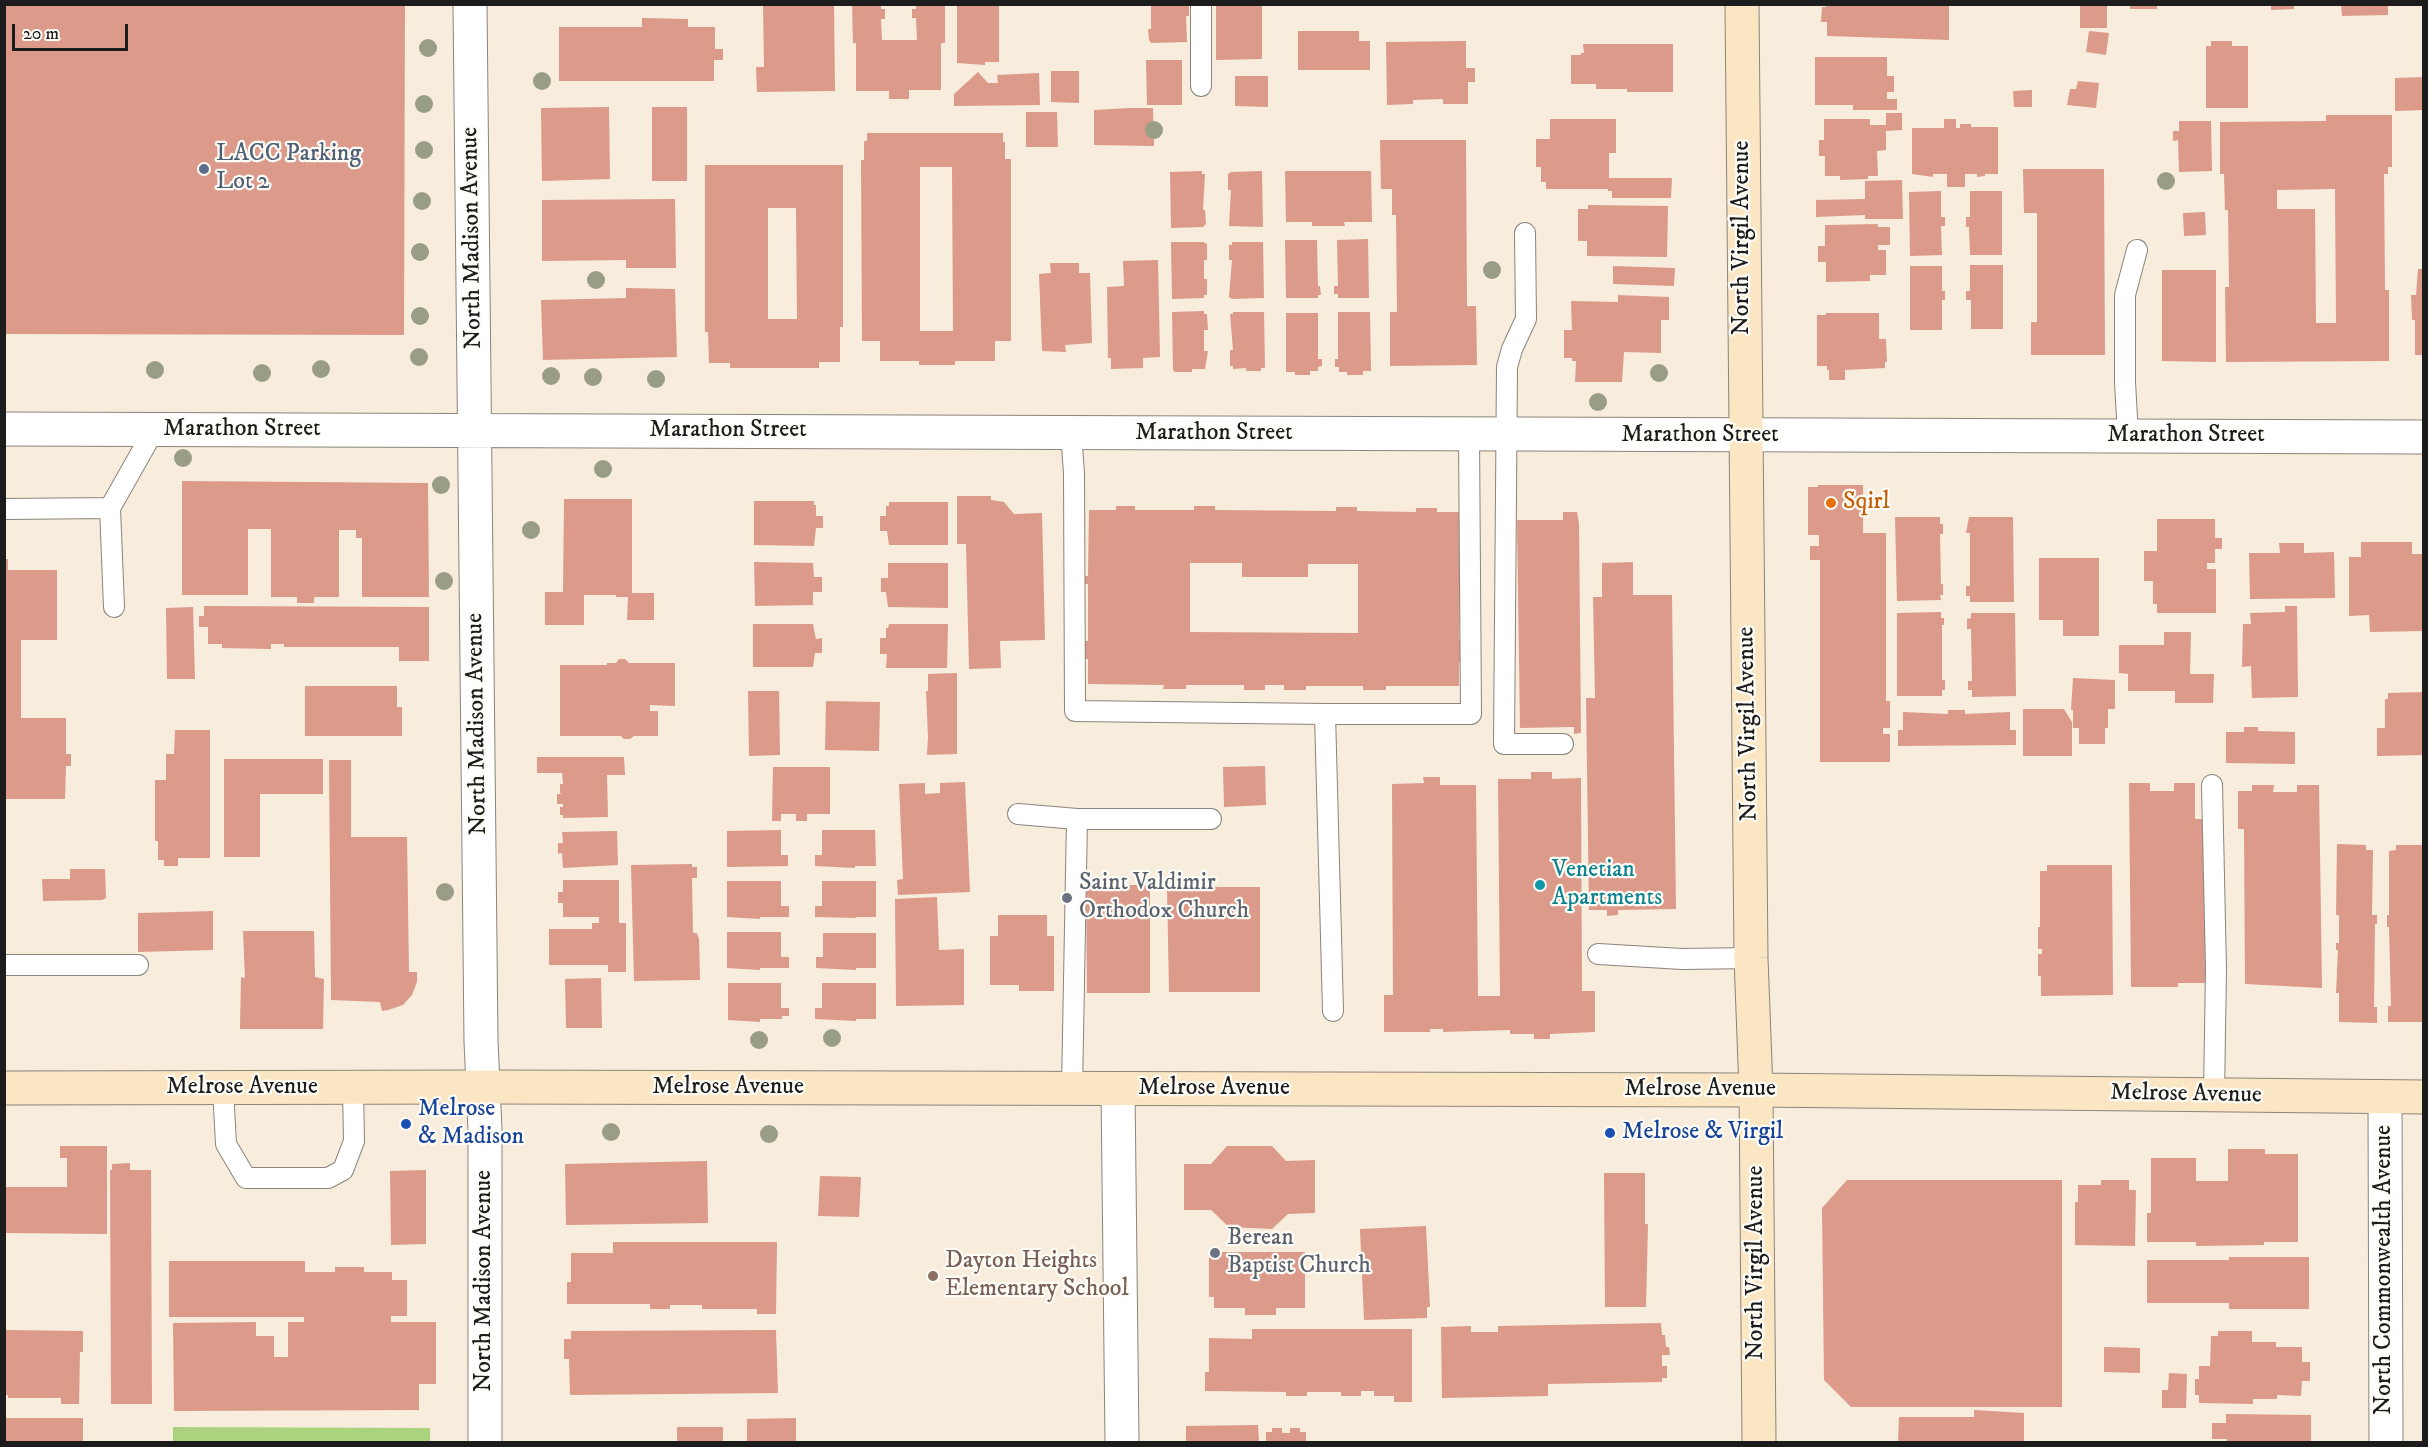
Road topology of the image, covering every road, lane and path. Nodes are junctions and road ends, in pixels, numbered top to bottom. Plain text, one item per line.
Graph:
1 (470, 4) edge
2 (1201, 4) edge
3 (1742, 4) edge
4 (1201, 86) dead end
5 (1526, 233) dead end
6 (2137, 250) dead end
7 (4, 429) edge
8 (154, 430) junction
9 (475, 430) junction
10 (1071, 433) junction
11 (1469, 435) junction
12 (1506, 435) junction
13 (1745, 436) junction
14 (2128, 436) junction
15 (2424, 437) edge
16 (110, 508) junction
17 (4, 509) edge
18 (114, 607) dead end
19 (1325, 714) junction
20 (1563, 744) dead end
21 (2212, 785) dead end
22 (1018, 814) dead end
23 (1077, 819) junction
24 (1211, 819) dead end
25 (1598, 954) dead end
26 (1751, 958) junction
27 (4, 965) edge
28 (138, 965) dead end
29 (1333, 1011) dead end
30 (353, 1087) junction
31 (483, 1087) junction
32 (4, 1088) edge
33 (223, 1088) junction
34 (1072, 1089) junction
35 (1118, 1089) junction
36 (1756, 1090) junction
37 (2214, 1096) junction
38 (2385, 1098) junction
39 (2424, 1098) edge
40 (485, 1443) edge
41 (1122, 1443) edge
42 (1759, 1443) edge
43 (2386, 1443) edge

1 - 9 street, North Madison Avenue
2 - 4 lane
3 - 13 main road, North Virgil Avenue
5 - 12 lane
6 - 14 lane
7 - 8 street, Marathon Street
8 - 9 street, Marathon Street
8 - 16 lane
9 - 10 street, Marathon Street
9 - 31 street, North Madison Avenue
10 - 11 street, Marathon Street
10 - 19 lane
11 - 12 street, Marathon Street
11 - 19 lane
12 - 13 street, Marathon Street
12 - 20 lane
13 - 14 street, Marathon Street
13 - 26 main road, North Virgil Avenue
14 - 15 street, Marathon Street
16 - 17 lane
16 - 18 lane
19 - 29 lane
21 - 37 lane
22 - 23 lane
23 - 24 lane
23 - 34 lane
25 - 26 lane
26 - 36 main road, North Virgil Avenue
27 - 28 lane
30 - 31 main road, Melrose Avenue
30 - 33 main road, Melrose Avenue
30 - 33 lane
31 - 34 main road, Melrose Avenue
31 - 40 street, North Madison Avenue
32 - 33 main road, Melrose Avenue
34 - 35 main road, Melrose Avenue
35 - 36 main road, Melrose Avenue
35 - 41 street
36 - 37 main road, Melrose Avenue
36 - 42 main road, North Virgil Avenue
37 - 38 main road, Melrose Avenue
38 - 39 main road, Melrose Avenue
38 - 43 street, North Commonwealth Avenue

